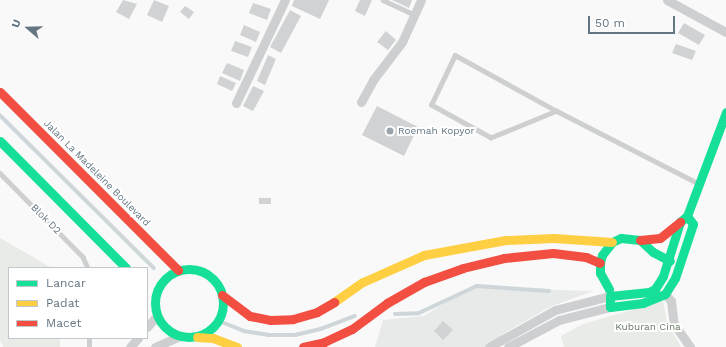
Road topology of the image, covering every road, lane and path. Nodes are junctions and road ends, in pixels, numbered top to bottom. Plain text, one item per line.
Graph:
1 (285, 0) edge
2 (383, 0) edge
3 (421, 0) edge
4 (667, 0) edge
5 (415, 15) junction
6 (726, 32) edge
7 (0, 92) edge
8 (236, 102) dead end
9 (361, 102) dead end
10 (557, 111) junction
11 (726, 112) edge
12 (0, 141) edge
13 (0, 174) edge
14 (699, 183) junction
15 (684, 219) junction
16 (640, 240) junction
17 (612, 242) junction
18 (670, 261) junction
19 (600, 263) junction
20 (680, 265) junction
21 (88, 267) edge
22 (125, 267) edge
23 (178, 270) junction
24 (148, 290) edge
25 (610, 292) junction
26 (665, 294) junction
27 (222, 295) junction
28 (155, 296) junction
29 (610, 307) junction
30 (157, 316) junction
31 (148, 327) edge
32 (180, 336) junction
33 (194, 337) junction
34 (137, 339) edge
35 (491, 346) edge
36 (130, 347) edge
37 (155, 347) edge
38 (237, 347) edge
39 (303, 347) edge
40 (508, 347) edge
41 (690, 347) edge

1 - 8 street
2 - 5 lane
3 - 5 street
4 - 6 street
5 - 9 street
7 - 23 street, Jalan La Madeleine Boulevard
10 - 10 lane
10 - 14 lane
11 - 14 street
12 - 22 street
13 - 21 lane, Blok D2
14 - 15 street
15 - 16 street
15 - 18 street
15 - 20 street
16 - 17 street
16 - 18 street
17 - 19 street
17 - 27 street
18 - 20 street
18 - 25 street
19 - 25 street
19 - 39 street
20 - 26 street
23 - 27 street
23 - 28 street
24 - 28 street
25 - 29 street
25 - 35 street
26 - 29 street
26 - 41 street
27 - 33 street
28 - 30 street
29 - 40 street
30 - 31 street
30 - 32 street
32 - 33 street
32 - 37 street
33 - 38 street
34 - 36 street

